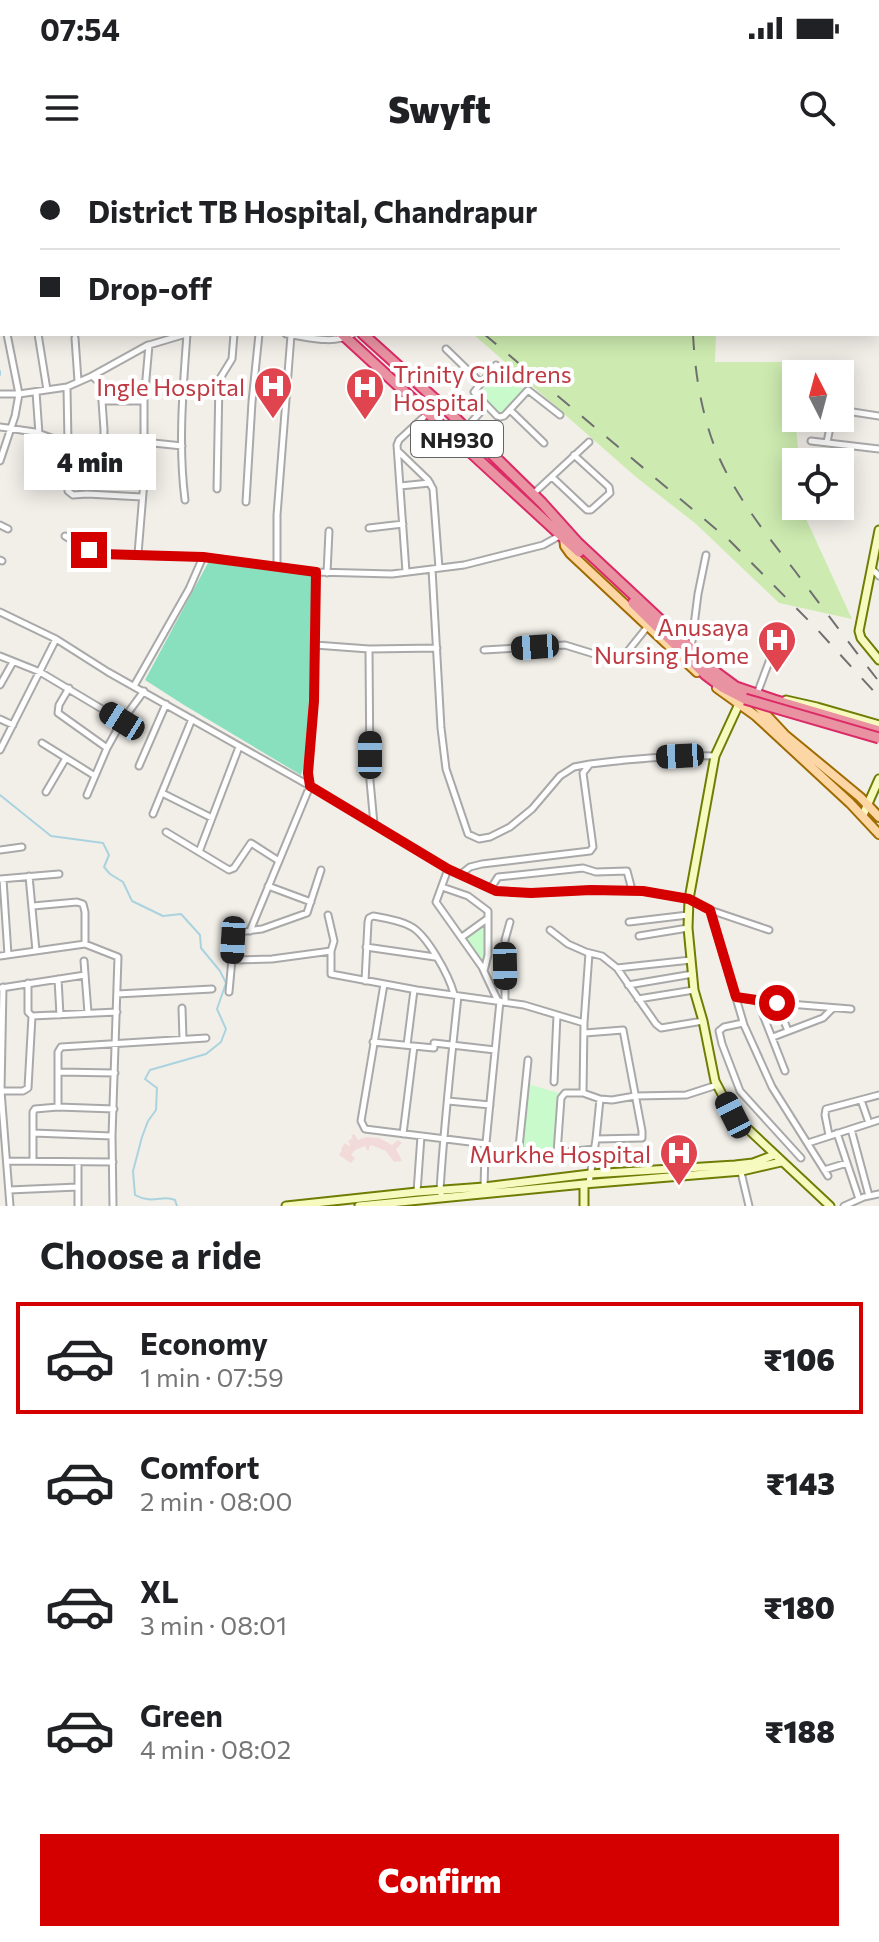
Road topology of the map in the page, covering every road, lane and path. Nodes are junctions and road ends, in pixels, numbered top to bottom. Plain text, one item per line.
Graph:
1 (7, 336) edge
2 (38, 336) edge
3 (179, 336) edge
4 (186, 336) edge
5 (234, 336) edge
6 (259, 336) edge
7 (288, 336) edge
8 (301, 336) edge
9 (343, 336) edge
10 (348, 336) edge
11 (365, 336) edge
12 (75, 338) dead end
13 (149, 345) junction
14 (446, 349) dead end
15 (496, 365) dead end
16 (92, 376) junction
17 (78, 382) junction
18 (480, 382) junction
19 (67, 387) junction
20 (47, 390) junction
21 (36, 392) junction
22 (0, 394) edge
23 (19, 394) junction
24 (102, 401) junction
25 (144, 401) junction
26 (486, 406) junction
27 (510, 410) junction
28 (854, 412) edge
29 (428, 413) junction
30 (560, 415) dead end
31 (879, 416) edge
32 (0, 427) edge
33 (11, 428) junction
34 (466, 428) junction
35 (829, 432) edge
36 (39, 434) junction
37 (811, 441) dead end
38 (144, 442) junction
39 (589, 442) dead end
40 (827, 442) junction
41 (544, 443) dead end
42 (68, 444) junction
43 (182, 446) junction
44 (879, 449) edge
45 (397, 450) junction
46 (574, 455) junction
47 (0, 461) edge
48 (103, 465) junction
49 (144, 470) junction
50 (552, 477) junction
51 (67, 480) dead end
52 (430, 483) junction
53 (400, 486) junction
54 (217, 489) dead end
55 (533, 494) junction
56 (142, 497) junction
57 (185, 500) dead end
58 (246, 502) dead end
59 (403, 524) junction
60 (0, 525) edge
61 (369, 528) dead end
62 (8, 529) dead end
63 (879, 530) edge
64 (329, 531) dead end
65 (65, 536) dead end
66 (566, 539) junction
67 (138, 554) junction
68 (706, 555) dead end
69 (203, 557) junction
70 (277, 567) junction
71 (436, 569) junction
72 (872, 569) junction
73 (316, 572) junction
74 (406, 572) junction
75 (327, 573) junction
76 (879, 576) edge
77 (0, 612) edge
78 (648, 626) junction
79 (56, 639) junction
80 (776, 643) dead end
81 (315, 645) junction
82 (437, 648) junction
83 (369, 649) junction
84 (691, 649) junction
85 (484, 650) dead end
86 (0, 656) edge
87 (879, 660) edge
88 (13, 662) junction
89 (40, 672) junction
90 (0, 685) edge
91 (134, 686) junction
92 (69, 688) junction
93 (744, 690) junction
94 (144, 691) junction
95 (765, 697) junction
96 (166, 704) junction
97 (739, 704) junction
98 (0, 719) edge
99 (192, 719) junction
100 (122, 721) junction
101 (13, 725) junction
102 (879, 725) edge
103 (879, 731) edge
104 (879, 738) edge
105 (42, 743) dead end
106 (239, 747) junction
107 (107, 748) junction
108 (0, 750) edge
109 (715, 756) junction
110 (66, 758) junction
111 (590, 764) junction
112 (139, 766) dead end
113 (95, 776) junction
114 (879, 779) edge
115 (310, 786) junction
116 (46, 792) dead end
117 (162, 793) junction
118 (87, 795) dead end
119 (867, 805) junction
120 (153, 814) dead end
121 (863, 815) junction
122 (879, 817) edge
123 (212, 818) junction
124 (374, 824) junction
125 (166, 832) dead end
126 (879, 834) edge
127 (22, 847) dead end
128 (0, 850) edge
129 (199, 852) junction
130 (279, 861) junction
131 (448, 869) junction
132 (321, 870) dead end
133 (59, 874) dead end
134 (461, 874) junction
135 (29, 876) junction
136 (1, 879) edge
137 (268, 886) junction
138 (442, 887) junction
139 (491, 888) junction
140 (632, 890) junction
141 (689, 899) junction
142 (311, 902) junction
143 (33, 906) junction
144 (710, 910) junction
145 (328, 915) dead end
146 (688, 915) junction
147 (488, 919) junction
148 (510, 922) dead end
149 (629, 922) dead end
150 (688, 928) junction
151 (550, 930) dead end
152 (769, 930) dead end
153 (250, 931) junction
154 (639, 936) dead end
155 (462, 937) junction
156 (85, 944) junction
157 (366, 947) junction
158 (36, 951) junction
159 (331, 951) junction
160 (589, 953) junction
161 (8, 955) junction
162 (0, 956) edge
163 (436, 957) junction
164 (232, 960) junction
165 (691, 960) junction
166 (84, 961) dead end
167 (617, 968) junction
168 (484, 971) junction
169 (693, 974) junction
170 (85, 975) junction
171 (58, 979) junction
172 (365, 981) junction
173 (28, 983) junction
174 (384, 984) junction
175 (628, 985) junction
176 (2, 988) edge
177 (212, 989) dead end
178 (414, 990) junction
179 (694, 990) junction
180 (229, 992) dead end
181 (117, 994) junction
182 (456, 995) junction
183 (736, 997) junction
184 (638, 999) junction
185 (501, 1001) junction
186 (758, 1001) junction
187 (777, 1003) junction
188 (182, 1008) dead end
189 (833, 1008) junction
190 (851, 1009) dead end
191 (117, 1012) junction
192 (88, 1013) junction
193 (60, 1015) junction
194 (557, 1015) junction
195 (32, 1016) junction
196 (703, 1021) junction
197 (1, 1022) edge
198 (584, 1023) junction
199 (743, 1023) junction
200 (788, 1031) junction
201 (585, 1033) junction
202 (773, 1037) junction
203 (206, 1038) dead end
204 (183, 1039) junction
205 (116, 1042) junction
206 (373, 1042) junction
207 (410, 1045) junction
208 (452, 1045) junction
209 (1, 1050) edge
210 (495, 1050) junction
211 (528, 1060) dead end
212 (785, 1071) dead end
213 (58, 1072) junction
214 (115, 1073) junction
215 (554, 1082) dead end
216 (717, 1085) junction
217 (0, 1091) edge
218 (583, 1093) junction
219 (879, 1095) edge
220 (635, 1096) junction
221 (600, 1099) junction
222 (861, 1100) junction
223 (448, 1101) junction
224 (490, 1105) junction
225 (58, 1107) junction
226 (114, 1109) junction
227 (879, 1120) edge
228 (869, 1123) junction
229 (851, 1129) junction
230 (33, 1133) junction
231 (837, 1133) junction
232 (403, 1134) junction
233 (829, 1135) junction
234 (112, 1136) junction
235 (421, 1136) junction
236 (443, 1139) junction
237 (596, 1139) junction
238 (808, 1143) junction
239 (486, 1144) junction
240 (595, 1149) junction
241 (557, 1153) junction
242 (774, 1155) junction
243 (518, 1157) junction
244 (801, 1158) dead end
245 (485, 1160) junction
246 (7, 1161) junction
247 (33, 1161) junction
248 (113, 1162) junction
249 (781, 1162) junction
250 (78, 1163) junction
251 (847, 1163) junction
252 (740, 1168) junction
253 (588, 1180) junction
254 (78, 1187) junction
255 (9, 1190) junction
256 (484, 1191) junction
257 (417, 1192) junction
258 (441, 1194) junction
259 (879, 1194) edge
260 (869, 1196) junction
261 (859, 1199) junction
262 (749, 1203) edge
263 (10, 1206) edge
264 (78, 1206) edge
265 (113, 1206) edge
266 (286, 1206) edge
267 (359, 1206) edge
268 (584, 1206) edge
269 (759, 1206) edge
270 (830, 1206) edge
271 (844, 1206) edge

1 - 23 street
2 - 20 street
3 - 13 street
4 - 43 street
5 - 54 street
6 - 58 street
7 - 70 street
8 - 9 street
10 - 29 highway, NH930
11 - 34 highway, NH930
12 - 17 street
13 - 16 street
13 - 25 street
14 - 18 street
15 - 18 street
16 - 17 street
16 - 24 street
17 - 19 street
18 - 26 street
19 - 20 street
19 - 42 street
20 - 21 street
21 - 23 street
21 - 36 street
22 - 23 street
23 - 33 street
24 - 25 street
24 - 48 street
25 - 38 street
26 - 27 street
26 - 34 street
27 - 30 street
27 - 41 street
28 - 31 street
29 - 45 street
29 - 66 highway, NH930
32 - 33 street
33 - 36 street
33 - 47 street
34 - 55 highway, NH930
35 - 40 street
36 - 42 street
37 - 40 street
38 - 43 street
38 - 49 street
39 - 46 street
40 - 44 street
42 - 48 street
43 - 57 street
45 - 52 street
45 - 53 street
46 - 50 street
46 - 50 street
48 - 49 street
49 - 56 street
50 - 55 street
51 - 56 street
52 - 53 street
52 - 71 street
53 - 59 street
55 - 84 highway, NH930
56 - 67 street
59 - 61 street
59 - 74 street
60 - 62 street
63 - 72 main road
64 - 75 street
65 - 67 street
66 - 71 street
66 - 78 main road
66 - 104 highway, NH930, bridge
67 - 69 street
68 - 84 street
69 - 70 street
69 - 91 street
70 - 73 street
71 - 74 street
71 - 82 street
72 - 76 street
72 - 87 main road
73 - 75 street
73 - 81 street
74 - 75 street
77 - 79 street
78 - 85 street
78 - 97 main road
79 - 89 street
79 - 91 street
80 - 95 street
81 - 83 street
81 - 115 street
82 - 83 street
82 - 111 street
83 - 124 street
84 - 93 highway, NH930
86 - 88 street
88 - 89 street
88 - 90 street
89 - 92 street
89 - 101 street
91 - 94 street
92 - 100 street
92 - 107 street
93 - 95 highway, NH930
93 - 119 main road
94 - 96 street
94 - 100 street
95 - 102 main road
95 - 103 highway, NH930
96 - 99 street
96 - 112 street
97 - 109 main road
97 - 121 main road
98 - 101 street
99 - 106 street
99 - 117 street
100 - 107 street
101 - 108 street
105 - 110 street
106 - 115 street
106 - 123 street
107 - 113 street
109 - 111 street
109 - 141 main road
110 - 113 street
110 - 116 street
111 - 134 street
113 - 118 street
114 - 119 main road
115 - 124 street
115 - 130 street
117 - 120 street
117 - 123 street
119 - 121 main road
119 - 122 main road
121 - 126 main road
123 - 129 street
124 - 131 street
125 - 129 street
127 - 128 street
129 - 130 street
130 - 137 street
131 - 134 street
131 - 138 street
132 - 142 street
133 - 135 street
134 - 139 street
135 - 136 street
135 - 143 street
136 - 161 street
137 - 142 street
137 - 153 street
138 - 147 street
138 - 155 street
139 - 140 street
139 - 140 street
140 - 141 street
141 - 144 street
141 - 146 main road
142 - 153 street
143 - 156 street
143 - 158 street
144 - 152 street
144 - 183 street
145 - 159 street
146 - 149 street
146 - 150 main road
147 - 155 street
147 - 168 street
148 - 185 street
150 - 154 street
150 - 165 main road
151 - 160 street
153 - 164 street
155 - 168 street
156 - 158 street
156 - 181 street
157 - 163 street
157 - 163 street
157 - 172 street
158 - 161 street
159 - 164 street
159 - 172 street
160 - 167 street
160 - 198 street
161 - 162 street
163 - 182 street
164 - 180 street
165 - 167 street
165 - 169 main road
166 - 170 street
167 - 175 street
168 - 185 street
169 - 175 street
169 - 179 main road
170 - 171 street
170 - 192 street
171 - 173 street
171 - 193 street
172 - 174 street
173 - 176 street
173 - 195 street
174 - 178 street
174 - 206 street
175 - 184 street
176 - 197 street
177 - 181 street
178 - 182 street
178 - 207 street
179 - 184 street
179 - 196 main road
181 - 191 street
182 - 185 street
182 - 208 street
183 - 186 street
183 - 199 street
184 - 196 street
185 - 194 street
185 - 210 street
186 - 187 street
186 - 202 street
187 - 189 street
187 - 200 street
188 - 204 street
189 - 190 street
189 - 200 street
191 - 192 street
191 - 205 street
192 - 193 street
193 - 195 street
194 - 198 street
194 - 215 street
195 - 217 street
196 - 216 main road
197 - 209 street
198 - 201 street
199 - 238 street
199 - 244 street
200 - 202 street
201 - 218 street
201 - 220 street
202 - 212 street
203 - 204 street
204 - 205 street
205 - 213 street
205 - 214 street
206 - 207 street
206 - 232 street
207 - 208 street
207 - 232 street
208 - 210 street
208 - 223 street
209 - 217 street
210 - 224 street
211 - 243 street
213 - 214 street
213 - 225 street
214 - 226 street
216 - 220 street
216 - 242 main road
217 - 246 street
218 - 221 street
218 - 241 street
219 - 222 street
220 - 221 street
220 - 237 street
221 - 237 street
222 - 228 street
222 - 233 street
223 - 224 street
223 - 236 street
224 - 239 street
225 - 226 street
225 - 230 street
226 - 234 street
227 - 228 street
228 - 229 street
229 - 231 street
229 - 260 street
230 - 234 street
230 - 247 street
231 - 233 street
231 - 251 street
232 - 235 street
233 - 238 street
234 - 248 street
235 - 236 street
235 - 257 street
236 - 239 street
236 - 258 street
237 - 240 street
238 - 251 street
239 - 245 street
240 - 241 street
240 - 253 street
241 - 243 street
242 - 249 main road
242 - 252 main road
243 - 245 street
245 - 256 street
246 - 247 street
246 - 255 street
247 - 250 street
248 - 250 street
248 - 265 street
249 - 252 main road
249 - 270 main road
250 - 254 street
251 - 261 street
252 - 253 main road
252 - 262 street
253 - 256 main road
253 - 268 main road
254 - 255 street
254 - 264 street
255 - 263 street
256 - 258 main road
257 - 258 main road
257 - 266 main road
258 - 267 main road
259 - 260 street
260 - 261 street
261 - 271 street
262 - 269 street

